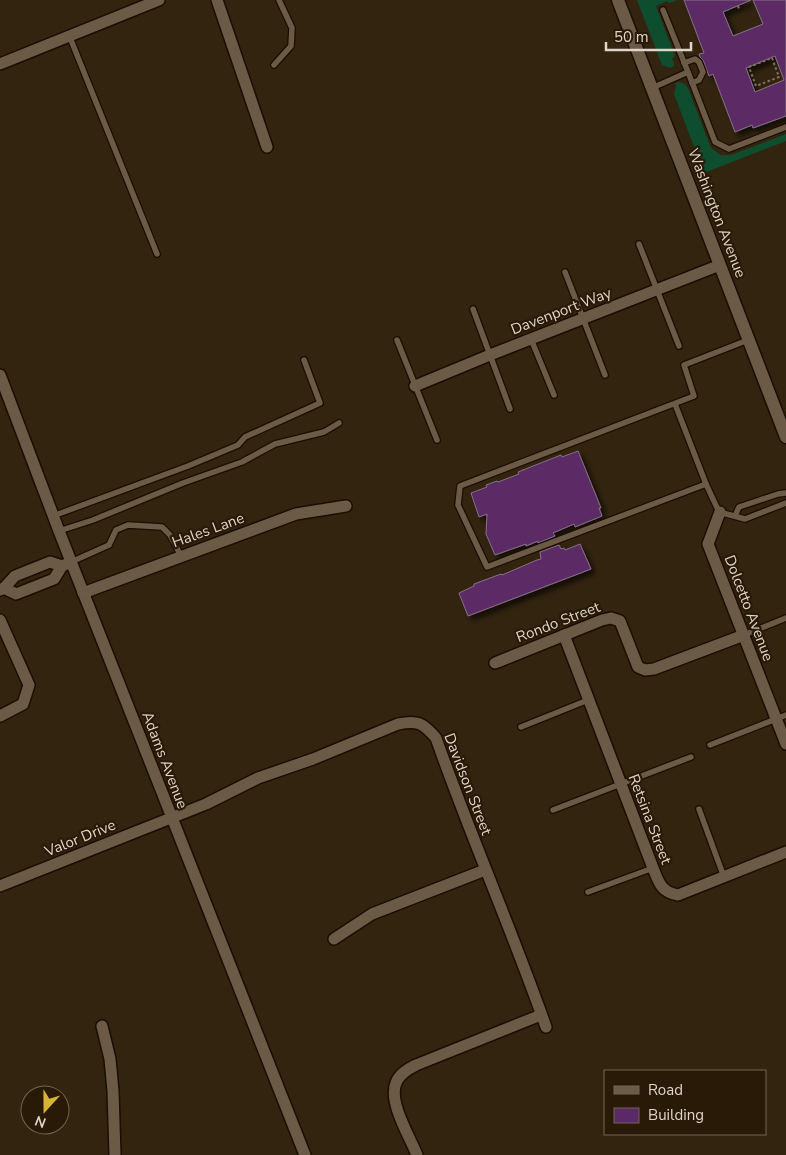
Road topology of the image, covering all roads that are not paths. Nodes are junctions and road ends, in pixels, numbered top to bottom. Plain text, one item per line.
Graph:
1 (159, 0) edge
2 (217, 0) edge
3 (279, 0) edge
4 (618, 0) edge
5 (663, 10) dead end
6 (68, 35) junction
7 (684, 63) junction
8 (0, 64) edge
9 (274, 65) dead end
10 (688, 72) junction
11 (692, 83) junction
12 (652, 88) junction
13 (786, 127) edge
14 (267, 147) dead end
15 (639, 244) dead end
16 (157, 254) dead end
17 (720, 265) junction
18 (565, 272) dead end
19 (657, 290) junction
20 (472, 309) dead end
21 (583, 318) junction
22 (531, 339) junction
23 (397, 340) dead end
24 (748, 340) junction
25 (679, 346) dead end
26 (490, 355) junction
27 (304, 360) dead end
28 (605, 374) dead end
29 (0, 375) edge
30 (415, 386) junction
31 (554, 395) dead end
32 (675, 404) junction
33 (510, 409) dead end
34 (339, 423) dead end
35 (786, 437) edge
36 (437, 440) dead end
37 (706, 484) junction
38 (786, 493) edge
39 (786, 503) edge
40 (346, 506) dead end
41 (720, 512) junction
42 (53, 516) junction
43 (735, 516) junction
44 (59, 531) junction
45 (181, 556) junction
46 (67, 564) junction
47 (27, 571) junction
48 (34, 587) junction
49 (2, 589) edge
50 (83, 593) junction
51 (786, 618) edge
52 (0, 620) edge
53 (564, 635) junction
54 (744, 635) junction
55 (495, 663) dead end
56 (588, 700) junction
57 (0, 716) edge
58 (781, 717) edge
59 (521, 727) dead end
60 (786, 744) edge
61 (710, 745) dead end
62 (691, 758) dead end
63 (621, 784) junction
64 (699, 809) dead end
65 (553, 810) dead end
66 (172, 817) junction
67 (786, 852) edge
68 (653, 868) junction
69 (485, 870) junction
70 (724, 877) junction
71 (0, 886) edge
72 (588, 892) dead end
73 (334, 939) dead end
74 (541, 1014) junction
75 (102, 1026) dead end
76 (546, 1027) dead end
77 (115, 1155) edge
78 (305, 1155) edge
79 (417, 1155) edge

1 - 6 street
2 - 14 street
3 - 9 lane
4 - 12 main road, Washington Avenue
5 - 7 lane
6 - 8 street
6 - 16 lane
7 - 10 lane
7 - 11 lane
10 - 11 lane
10 - 12 lane
11 - 13 lane
12 - 17 main road, Washington Avenue
15 - 19 lane
17 - 19 street, Davenport Way
17 - 24 main road, Washington Avenue
18 - 21 lane
19 - 21 street, Davenport Way
19 - 25 lane
20 - 26 lane
21 - 22 street, Davenport Way
21 - 28 lane
22 - 26 street, Davenport Way
22 - 31 lane
23 - 30 lane
24 - 32 lane
24 - 35 main road, Washington Avenue
26 - 30 street, Davenport Way
26 - 33 lane
27 - 42 lane
29 - 42 street, Adams Avenue
30 - 36 lane
32 - 37 lane
32 - 37 lane
34 - 44 lane
37 - 41 lane
38 - 43 lane
39 - 43 lane
40 - 45 street, Hales Lane
41 - 43 lane
41 - 54 street, Dolcetto Avenue
42 - 44 street, Adams Avenue
44 - 46 street, Adams Avenue
45 - 46 lane
45 - 50 street, Hales Lane
46 - 47 street
46 - 48 street
46 - 50 street, Adams Avenue
47 - 48 street
47 - 49 street
48 - 49 street
50 - 66 street, Adams Avenue
51 - 54 lane
52 - 57 street
53 - 54 street, Rondo Street
53 - 55 street, Rondo Street
53 - 56 street, Retsina Street
54 - 58 street, Dolcetto Avenue
56 - 59 lane
56 - 63 street, Retsina Street
58 - 60 street, Dolcetto Avenue
58 - 61 lane
62 - 63 lane
63 - 65 lane
63 - 68 street, Retsina Street
64 - 70 lane
66 - 69 street, Davidson Street
66 - 71 street, Valor Drive
66 - 78 street, Adams Avenue
67 - 70 street, Retsina Street
68 - 70 street, Retsina Street
68 - 72 lane
69 - 73 street
69 - 74 street, Davidson Street
74 - 76 street, Davidson Street
74 - 79 street
75 - 77 street

